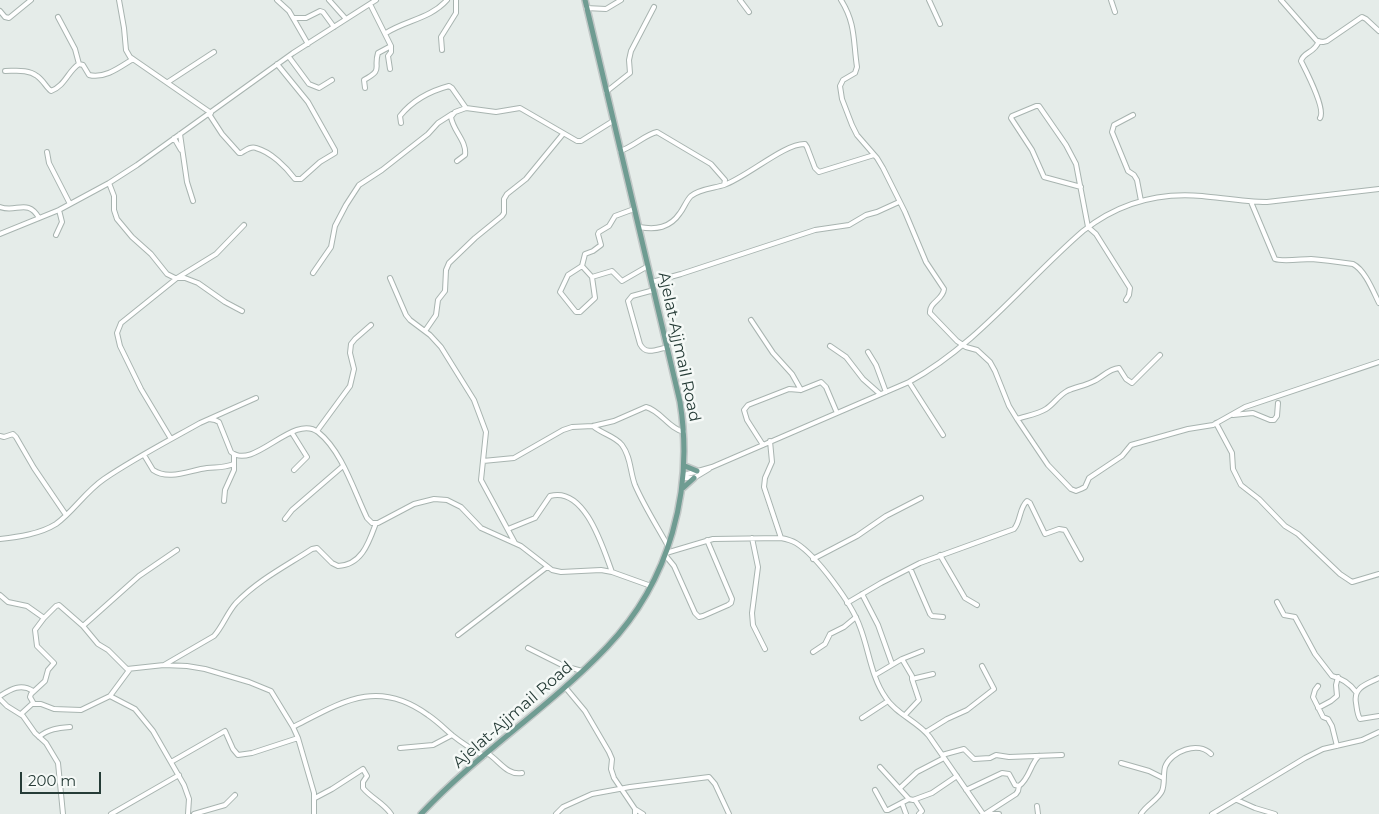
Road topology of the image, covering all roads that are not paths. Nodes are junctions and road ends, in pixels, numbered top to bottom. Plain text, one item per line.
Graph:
1 (31, 0) edge
2 (119, 0) edge
3 (277, 0) edge
4 (329, 0) edge
5 (447, 0) edge
6 (456, 0) edge
7 (585, 0) edge
8 (621, 0) edge
9 (740, 0) edge
10 (841, 0) edge
11 (929, 0) edge
12 (1111, 0) edge
13 (1281, 0) edge
14 (373, 1) edge
15 (654, 7) dead end
16 (586, 8) junction
17 (0, 12) edge
18 (749, 12) dead end
19 (1115, 12) dead end
20 (58, 17) dead end
21 (293, 18) junction
22 (346, 19) junction
23 (940, 24) dead end
24 (334, 27) junction
25 (1379, 31) edge
26 (386, 33) junction
27 (1319, 41) junction
28 (308, 44) junction
29 (391, 46) junction
30 (442, 50) dead end
31 (214, 52) dead end
32 (288, 57) junction
33 (133, 59) junction
34 (79, 64) junction
35 (278, 64) junction
36 (390, 69) dead end
37 (5, 71) dead end
38 (332, 80) dead end
39 (168, 82) junction
40 (365, 88) dead end
41 (606, 92) junction
42 (466, 108) junction
43 (210, 114) junction
44 (452, 114) junction
45 (1133, 115) dead end
46 (1320, 118) dead end
47 (613, 122) junction
48 (402, 123) dead end
49 (180, 134) junction
50 (563, 134) junction
51 (174, 138) junction
52 (620, 151) junction
53 (47, 152) dead end
54 (183, 152) junction
55 (874, 155) junction
56 (457, 161) dead end
57 (109, 183) junction
58 (724, 185) junction
59 (1081, 187) junction
60 (1379, 189) edge
61 (193, 201) dead end
62 (1141, 201) junction
63 (899, 202) junction
64 (1250, 202) junction
65 (70, 204) junction
66 (0, 207) edge
67 (634, 209) junction
68 (59, 210) junction
69 (39, 218) junction
70 (244, 225) dead end
71 (639, 227) junction
72 (1088, 227) junction
73 (0, 234) edge
74 (56, 236) dead end
75 (582, 266) junction
76 (648, 266) junction
77 (313, 273) dead end
78 (592, 277) junction
79 (177, 278) junction
80 (390, 278) dead end
81 (652, 282) junction
82 (654, 290) junction
83 (1126, 300) dead end
84 (1379, 303) edge
85 (242, 311) dead end
86 (751, 320) dead end
87 (371, 326) dead end
88 (425, 331) junction
89 (962, 345) junction
90 (830, 346) dead end
91 (668, 347) junction
92 (868, 352) dead end
93 (1160, 355) dead end
94 (1379, 362) edge
95 (910, 382) junction
96 (801, 390) junction
97 (886, 392) junction
98 (880, 394) junction
99 (256, 398) dead end
100 (1278, 404) dead end
101 (837, 413) junction
102 (1231, 415) junction
103 (209, 419) junction
104 (1017, 419) junction
105 (1216, 423) junction
106 (593, 426) junction
107 (292, 432) junction
108 (317, 432) junction
109 (684, 432) junction
110 (943, 435) dead end
111 (0, 436) edge
112 (171, 439) junction
113 (770, 441) junction
114 (763, 445) junction
115 (234, 454) junction
116 (144, 455) junction
117 (483, 461) junction
118 (234, 464) junction
119 (343, 466) junction
120 (685, 466) junction
121 (712, 467) junction
122 (294, 470) dead end
123 (697, 471) junction
124 (684, 477) junction
125 (694, 478) junction
126 (682, 488) junction
127 (922, 498) dead end
128 (224, 501) dead end
129 (66, 515) junction
130 (284, 519) dead end
131 (376, 523) junction
132 (508, 528) junction
133 (752, 538) junction
134 (781, 538) junction
135 (0, 539) edge
136 (707, 540) junction
137 (516, 542) junction
138 (668, 546) junction
139 (177, 550) dead end
140 (666, 554) junction
141 (940, 555) junction
142 (813, 559) junction
143 (1081, 559) dead end
144 (547, 567) junction
145 (910, 568) junction
146 (612, 572) junction
147 (1379, 574) edge
148 (651, 586) junction
149 (862, 594) junction
150 (0, 596) edge
151 (1277, 602) dead end
152 (847, 603) junction
153 (977, 605) dead end
154 (943, 617) dead end
155 (44, 618) junction
156 (856, 618) junction
157 (83, 626) junction
158 (458, 636) dead end
159 (528, 648) dead end
160 (764, 649) dead end
161 (922, 651) dead end
162 (813, 652) dead end
163 (902, 659) junction
164 (892, 664) junction
165 (164, 665) junction
166 (982, 666) dead end
167 (130, 669) junction
168 (582, 671) junction
169 (933, 674) dead end
170 (875, 675) junction
171 (1338, 677) junction
172 (1379, 678) edge
173 (912, 679) junction
174 (1318, 686) dead end
175 (565, 687) junction
176 (33, 692) junction
177 (1356, 692) junction
178 (110, 696) junction
179 (0, 697) edge
180 (888, 701) junction
181 (33, 703) junction
182 (1318, 708) junction
183 (21, 714) junction
184 (905, 715) junction
185 (1379, 716) edge
186 (862, 718) dead end
187 (70, 727) dead end
188 (293, 727) junction
189 (926, 732) junction
190 (1379, 732) edge
191 (452, 735) junction
192 (39, 737) junction
193 (298, 738) junction
194 (1337, 746) junction
195 (400, 748) dead end
196 (1211, 754) dead end
197 (485, 755) junction
198 (1040, 755) junction
199 (1062, 755) dead end
200 (1028, 756) junction
201 (943, 757) junction
202 (171, 762) junction
203 (1121, 763) dead end
204 (1032, 765) junction
205 (880, 767) dead end
206 (522, 772) dead end
207 (179, 776) junction
208 (957, 776) junction
209 (1163, 778) junction
210 (618, 784) junction
211 (1019, 786) junction
212 (630, 787) junction
213 (900, 788) junction
214 (621, 789) junction
215 (874, 790) dead end
216 (966, 790) junction
217 (235, 795) dead end
218 (314, 798) junction
219 (909, 799) junction
220 (915, 800) junction
221 (1237, 800) junction
222 (902, 803) junction
223 (1037, 806) dead end
224 (635, 811) edge
225 (63, 814) edge
226 (111, 814) edge
227 (188, 814) edge
228 (194, 814) edge
229 (314, 814) edge
230 (391, 814) edge
231 (421, 814) edge
232 (556, 814) edge
233 (641, 814) edge
234 (729, 814) edge
235 (906, 814) edge
236 (919, 814) edge
237 (984, 814) edge
238 (991, 814) edge
239 (999, 814) edge
240 (1038, 814) edge
241 (1141, 814) edge
242 (1212, 814) edge
243 (1275, 814) edge

1 - 17 street
2 - 33 street
3 - 21 street
4 - 22 street
5 - 26 street
6 - 30 street
7 - 16 main road, Ajelat-Ajjmail Road
8 - 16 street
9 - 18 street
10 - 55 street
11 - 23 street
12 - 19 street
13 - 27 street
14 - 22 street
14 - 26 street
15 - 41 street
16 - 41 main road, Ajelat-Ajjmail Road
20 - 34 street
21 - 24 street
21 - 28 street
22 - 24 street
24 - 28 street
25 - 27 street
26 - 29 street
27 - 46 street
28 - 32 street
29 - 36 street
29 - 40 street
31 - 39 street
32 - 35 street
32 - 38 street
33 - 34 street
33 - 39 street
34 - 37 street
35 - 43 street
35 - 43 street
39 - 43 street
41 - 47 main road, Ajelat-Ajjmail Road
42 - 44 street
42 - 48 street
42 - 50 street
43 - 49 street
44 - 56 street
44 - 77 street
45 - 62 street
47 - 50 street
47 - 52 main road, Ajelat-Ajjmail Road
49 - 51 street
49 - 54 street
50 - 88 street
51 - 54 street
51 - 57 street
52 - 58 street
52 - 67 main road, Ajelat-Ajjmail Road
53 - 65 street
54 - 61 street
55 - 58 street
55 - 63 street
57 - 65 street
57 - 79 street
58 - 71 street
59 - 59 street
59 - 72 street
60 - 64 street
62 - 64 street
62 - 72 street
63 - 81 street
63 - 89 street
64 - 84 street
65 - 68 street
66 - 69 street
67 - 71 main road, Ajelat-Ajjmail Road
67 - 75 street
68 - 69 street
68 - 74 street
69 - 73 street
70 - 79 street
71 - 76 main road, Ajelat-Ajjmail Road
72 - 83 street
72 - 89 street
75 - 78 street
75 - 78 street
76 - 78 street
76 - 81 main road, Ajelat-Ajjmail Road
79 - 85 street
79 - 112 street
80 - 88 street
81 - 82 main road, Ajelat-Ajjmail Road
82 - 91 main road, Ajelat-Ajjmail Road
82 - 91 street
86 - 96 street
87 - 108 street
88 - 117 street
89 - 95 street
89 - 104 street
90 - 98 street
91 - 109 main road, Ajelat-Ajjmail Road
92 - 97 street
93 - 104 street
94 - 102 street
95 - 97 street
95 - 110 street
96 - 101 street
96 - 114 street
97 - 98 street
98 - 101 street
99 - 103 street
100 - 102 street
101 - 113 street
102 - 105 street
103 - 112 street
103 - 115 street
104 - 105 street
105 - 147 street
106 - 109 street
106 - 117 street
106 - 138 street
107 - 108 street
107 - 115 street
107 - 122 street
108 - 119 street
109 - 120 main road, Ajelat-Ajjmail Road
111 - 129 street
112 - 116 street
113 - 114 street
113 - 134 street
114 - 121 street
115 - 118 street
116 - 118 street
116 - 129 street
117 - 132 street
118 - 128 street
119 - 130 street
119 - 131 street
120 - 123 main road
120 - 124 main road, Ajelat-Ajjmail Road
121 - 123 street
121 - 125 street
123 - 124 street
124 - 125 street
124 - 126 main road, Ajelat-Ajjmail Road
125 - 126 main road
126 - 138 main road, Ajelat-Ajjmail Road
127 - 142 street
129 - 135 street
131 - 137 street
131 - 165 street
132 - 137 street
132 - 146 street
133 - 134 street
133 - 136 street
133 - 160 street
134 - 142 street
136 - 140 street
136 - 140 street
137 - 144 street
138 - 140 main road, Ajelat-Ajjmail Road
139 - 157 street
140 - 148 main road, Ajelat-Ajjmail Road
141 - 143 street
141 - 145 street
141 - 153 street
142 - 152 street
144 - 146 street
144 - 158 street
145 - 149 street
145 - 154 street
146 - 148 street
148 - 168 main road, Ajelat-Ajjmail Road
149 - 152 street
149 - 164 street
150 - 155 street
151 - 171 street
152 - 156 street
155 - 157 street
155 - 176 street
156 - 162 street
156 - 170 street
157 - 167 street
159 - 168 street
161 - 163 street
163 - 164 street
163 - 173 street
164 - 170 street
165 - 167 street
165 - 188 street
166 - 189 street
167 - 178 street
168 - 175 main road, Ajelat-Ajjmail Road
169 - 173 street
170 - 180 street
171 - 177 street
171 - 182 street
172 - 177 street
173 - 184 street
174 - 182 street
175 - 197 main road, Ajelat-Ajjmail Road
175 - 210 street
176 - 179 street
176 - 181 street
177 - 185 street
178 - 181 street
178 - 202 street
179 - 183 street
180 - 184 street
180 - 186 street
181 - 183 street
182 - 194 street
183 - 192 street
184 - 189 street
187 - 192 street
188 - 191 street
188 - 193 street
189 - 201 street
190 - 194 street
191 - 195 street
191 - 197 street
192 - 225 street
193 - 202 street
193 - 218 street
194 - 221 street
196 - 209 street
197 - 206 street
197 - 231 main road, Ajelat-Ajjmail Road
198 - 199 street
198 - 200 street
198 - 204 street
200 - 201 street
200 - 204 street
201 - 208 street
201 - 213 street
202 - 207 street
203 - 209 street
204 - 211 street
205 - 213 street
207 - 226 street
207 - 227 street
208 - 216 street
208 - 220 street
209 - 241 street
210 - 212 street
210 - 214 street
211 - 216 street
211 - 237 street
212 - 214 street
212 - 234 street
213 - 219 street
214 - 224 street
214 - 232 street
215 - 222 street
216 - 237 street
217 - 228 street
218 - 229 street
218 - 230 street
219 - 220 street
219 - 222 street
220 - 236 street
221 - 242 street
221 - 243 street
222 - 235 street
223 - 240 street
224 - 233 street
238 - 239 street

